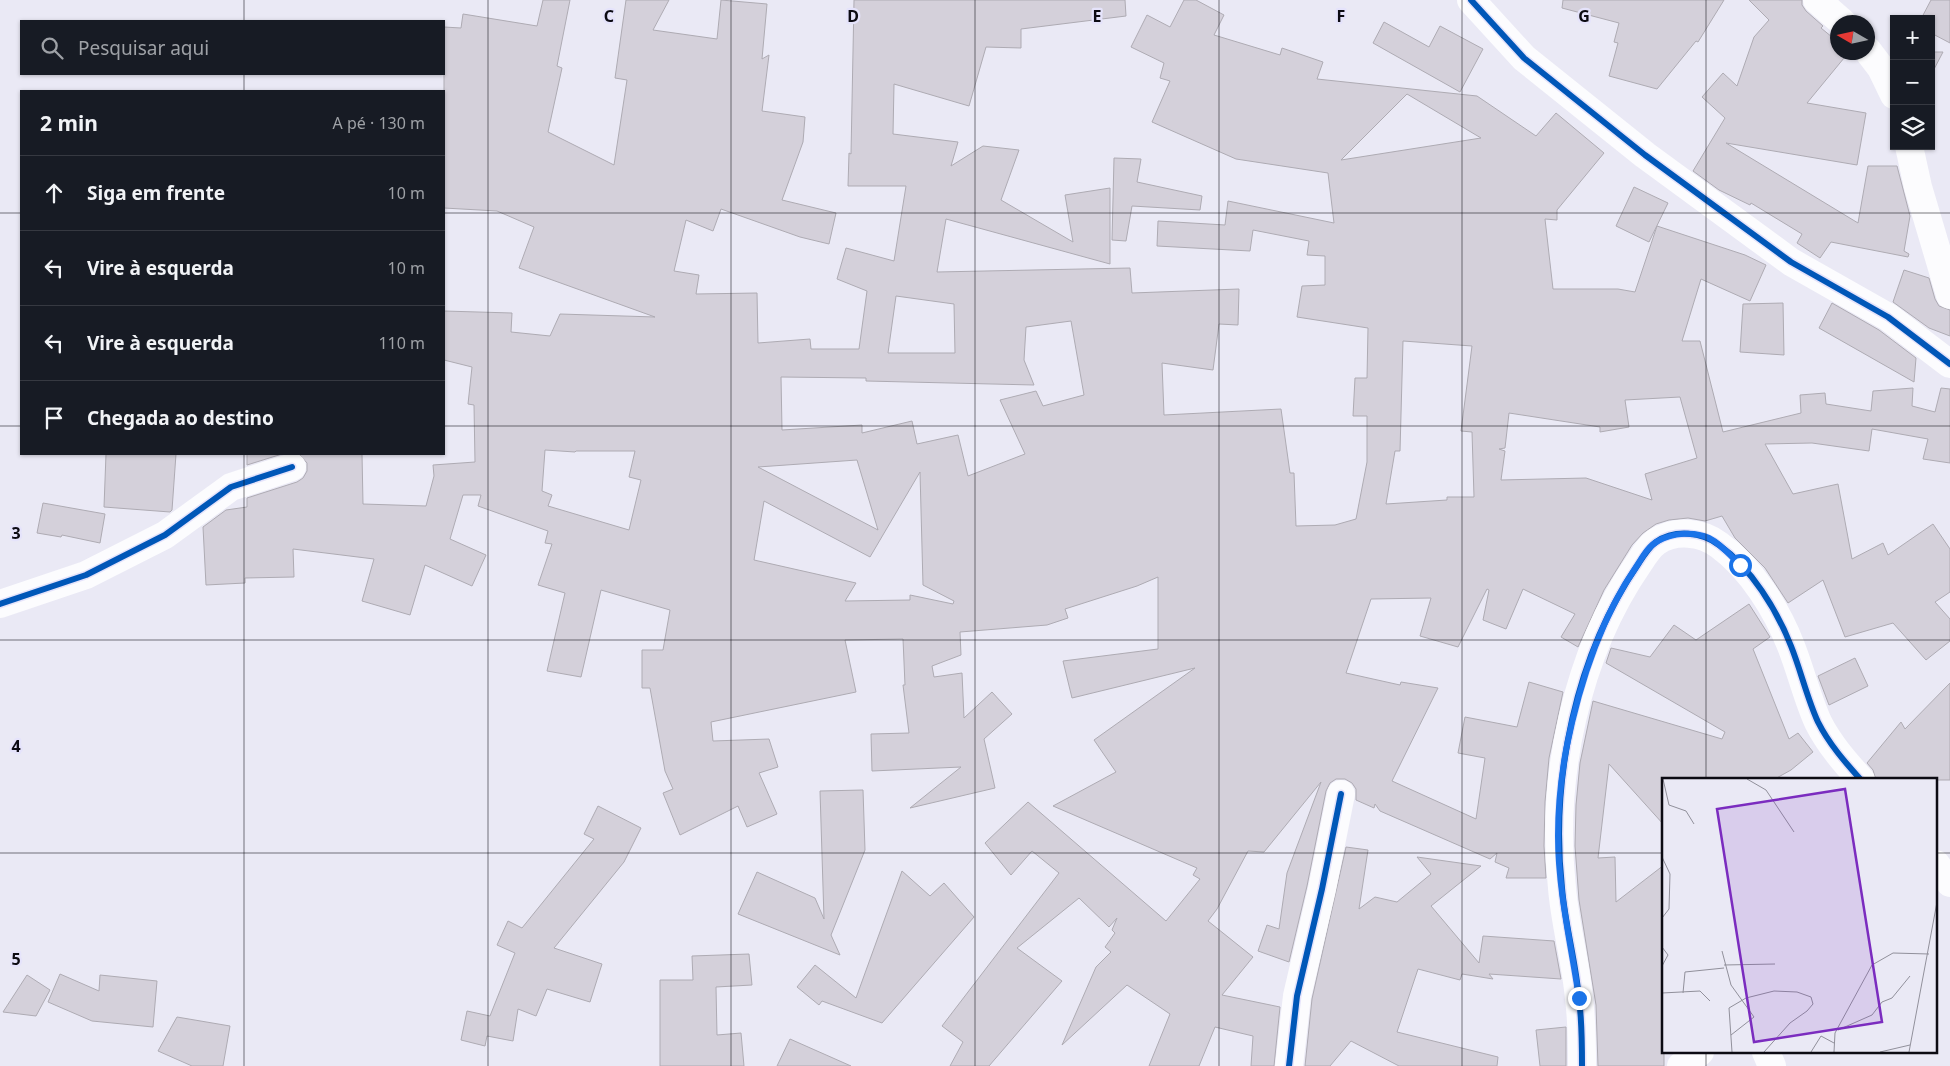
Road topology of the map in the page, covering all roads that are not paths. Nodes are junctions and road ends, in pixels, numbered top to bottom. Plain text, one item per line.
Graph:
1 (1471, 0) edge
2 (1817, 0) edge
3 (1834, 15) edge
4 (1875, 60) edge
5 (1890, 87) edge
6 (1909, 150) edge
7 (1950, 295) edge
8 (1950, 364) edge
9 (292, 467) dead end
10 (0, 604) edge
11 (1859, 778) edge
12 (1341, 794) dead end
13 (1938, 867) edge
14 (1950, 883) edge
15 (1697, 1054) edge
16 (1767, 1054) edge
17 (1289, 1066) edge
18 (1582, 1066) edge
19 (1681, 1066) edge
20 (1772, 1066) edge

1 - 8 street
2 - 3 street
4 - 5 street
6 - 7 street
9 - 10 street
11 - 18 street
12 - 17 street
13 - 14 street
15 - 19 street
16 - 20 street

